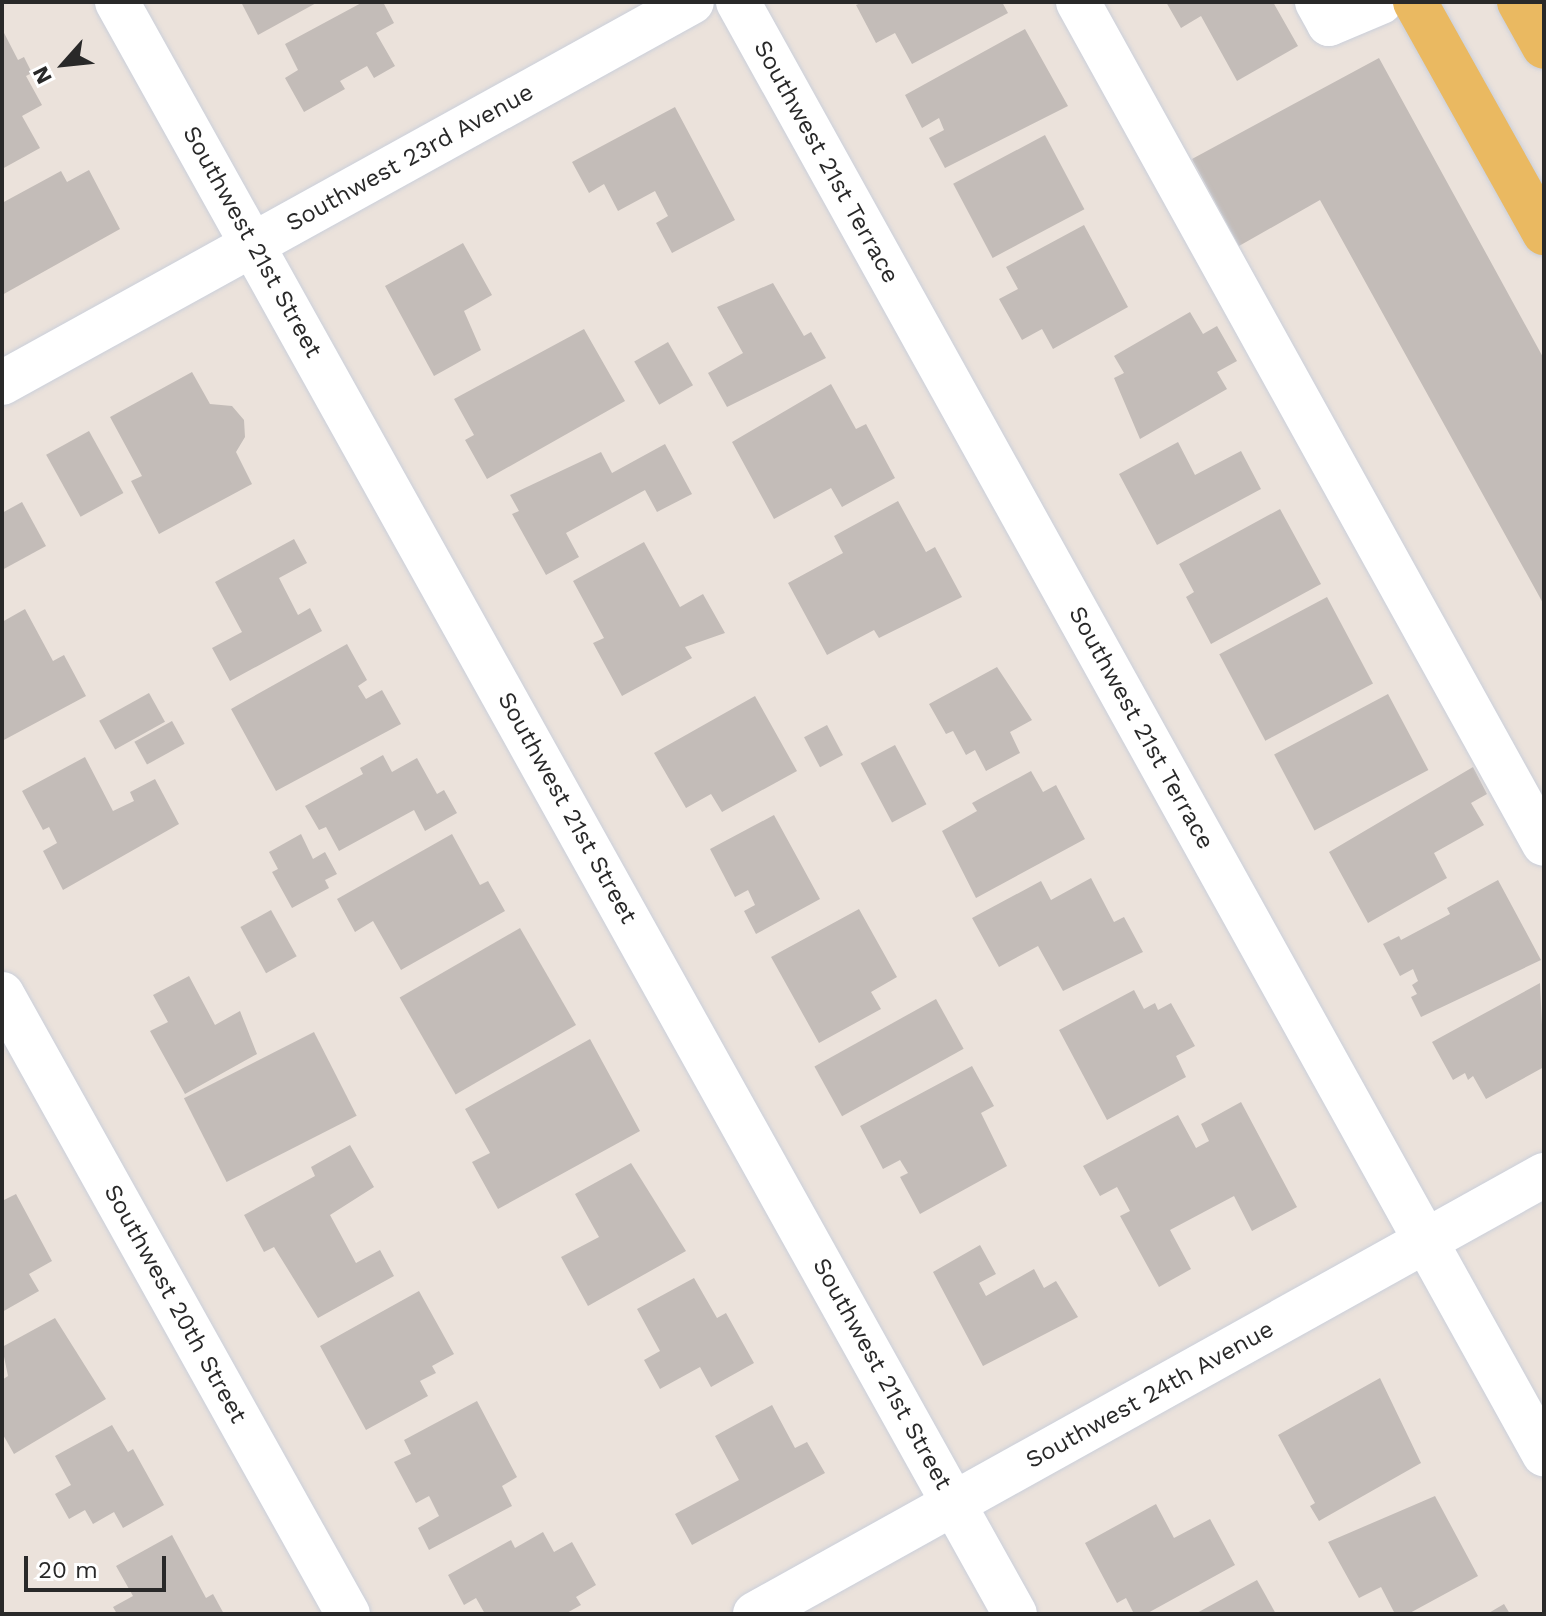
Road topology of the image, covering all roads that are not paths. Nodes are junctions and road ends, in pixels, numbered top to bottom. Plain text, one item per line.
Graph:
1 (117, 2) edge
2 (692, 2) edge
3 (738, 2) edge
4 (1078, 2) edge
5 (1317, 2) edge
6 (1381, 2) edge
7 (1415, 2) edge
8 (1519, 2) edge
9 (1544, 47) edge
10 (1544, 233) edge
11 (254, 244) junction
12 (2, 383) edge
13 (1544, 844) edge
14 (2, 994) edge
15 (1544, 1175) edge
16 (1426, 1241) junction
17 (1544, 1454) edge
18 (954, 1504) junction
19 (348, 1614) edge
20 (755, 1614) edge
21 (1015, 1614) edge

1 - 11 street, Southwest 21st Street
2 - 11 street, Southwest 23rd Avenue
3 - 16 street, Southwest 21st Terrace
4 - 13 street
5 - 6 street
7 - 10 main road
8 - 9 main road
11 - 12 street, Southwest 23rd Avenue
11 - 18 street, Southwest 21st Street
14 - 19 street, Southwest 20th Street
15 - 16 street, Southwest 24th Avenue
16 - 17 street, Southwest 21st Terrace
16 - 18 street, Southwest 24th Avenue
18 - 20 street, Southwest 24th Avenue
18 - 21 street, Southwest 21st Street

